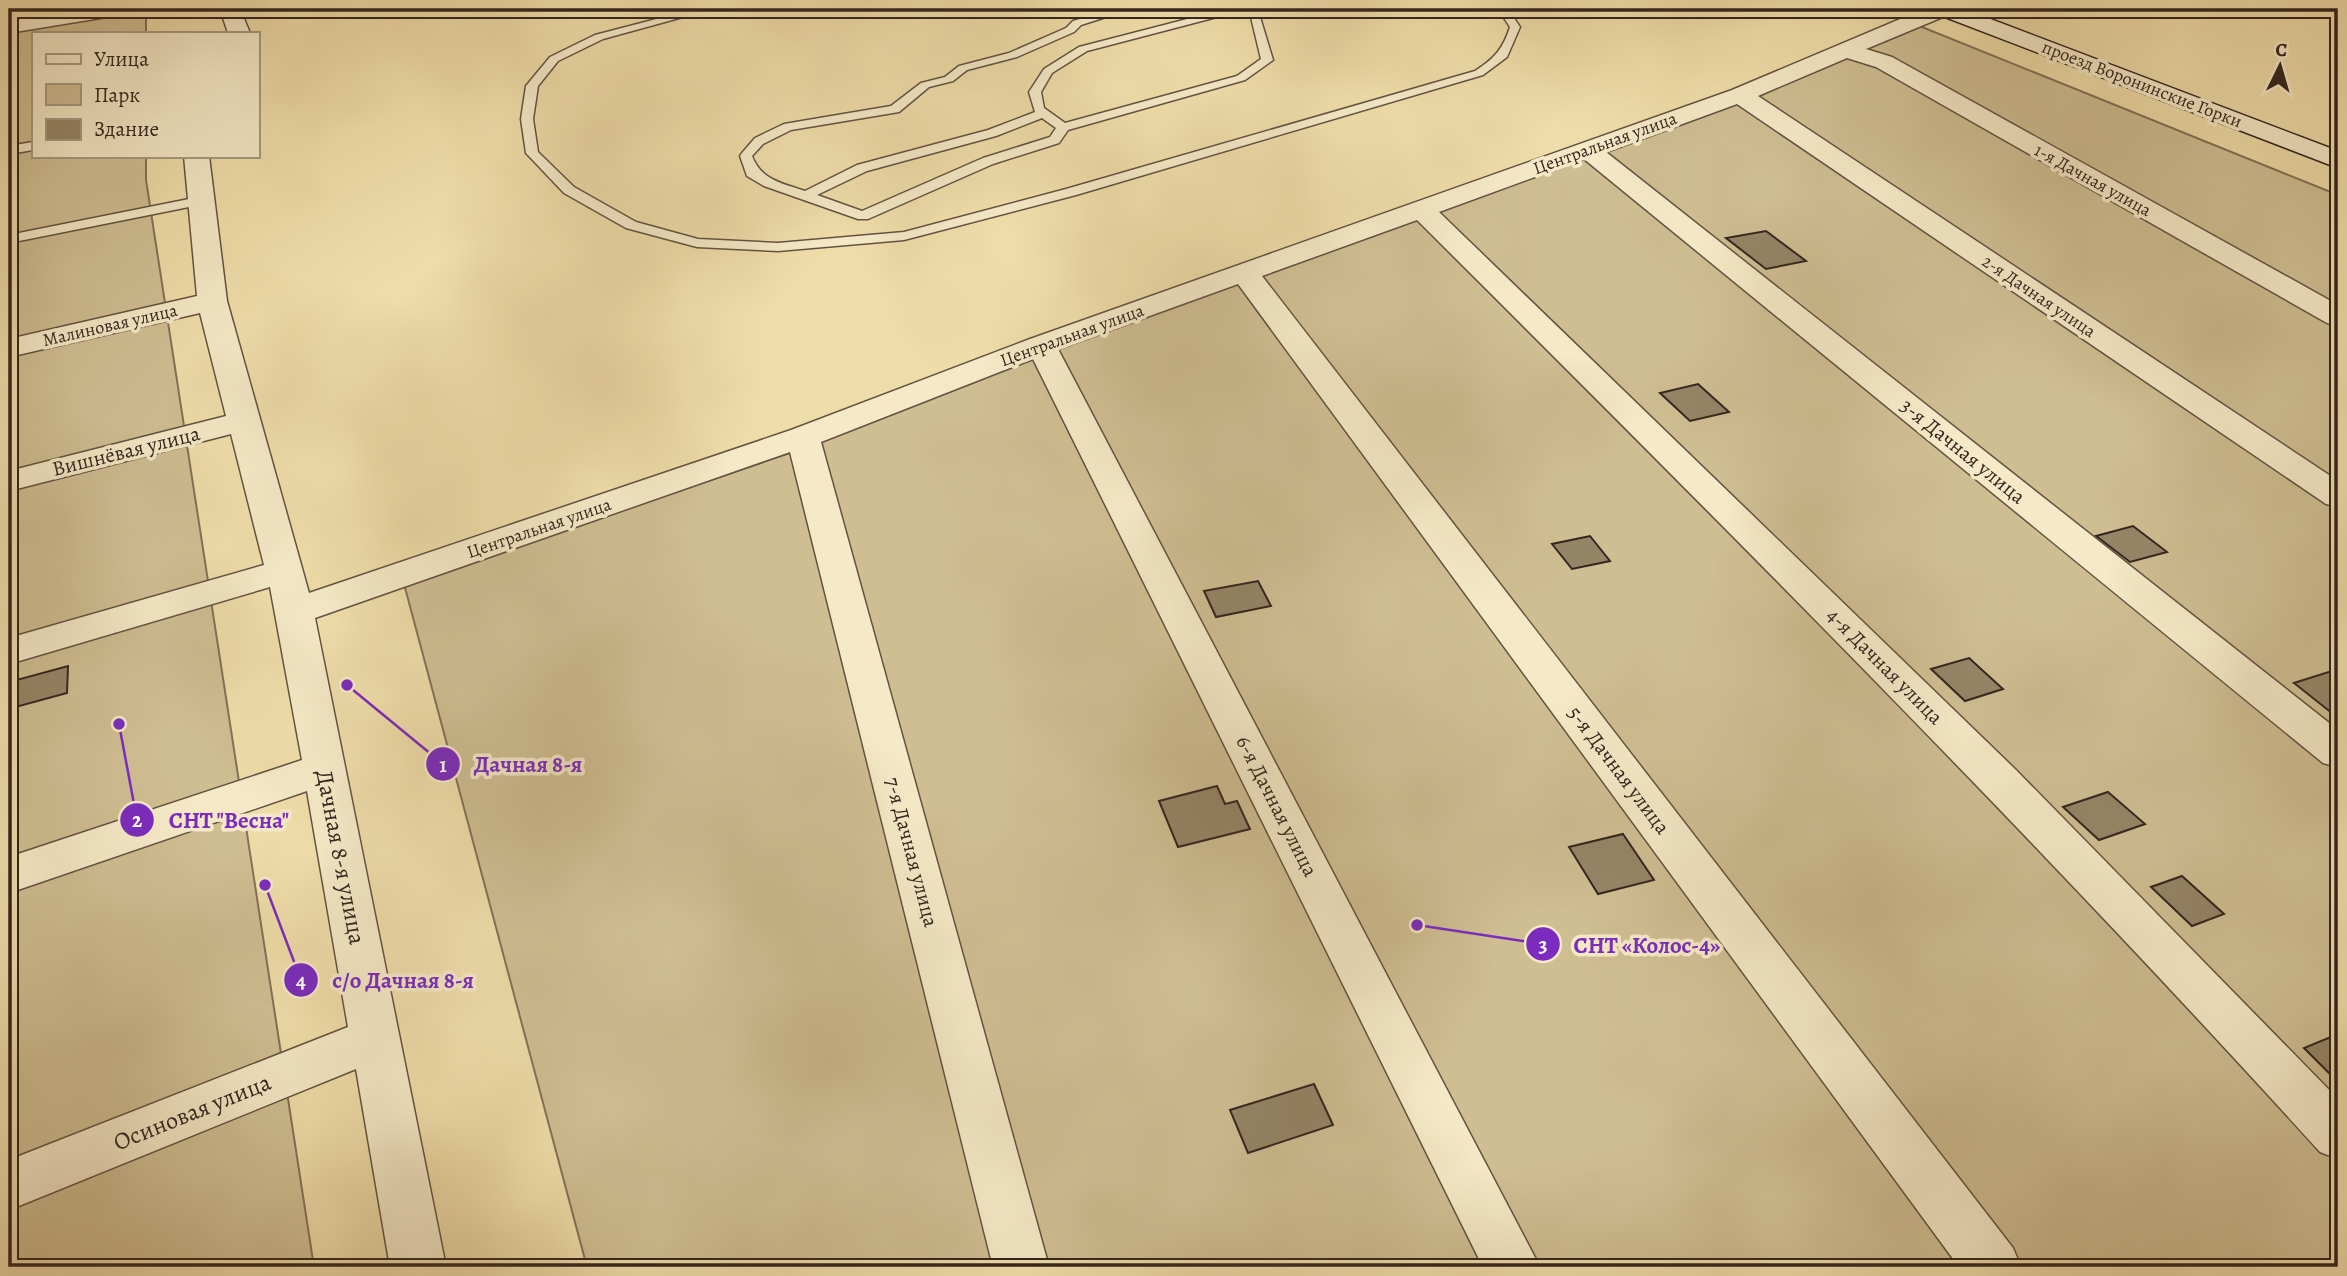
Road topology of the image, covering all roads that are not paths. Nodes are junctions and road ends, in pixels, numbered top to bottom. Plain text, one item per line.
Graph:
1 (119, 9) edge
2 (230, 9) edge
3 (707, 9) edge
4 (1126, 9) edge
5 (1231, 9) edge
6 (1282, 9) edge
7 (1503, 9) edge
8 (1944, 9) edge
9 (9, 27) edge
10 (239, 32) edge
11 (1845, 50) junction
12 (1740, 95) junction
13 (1044, 113) junction
14 (1063, 127) junction
15 (1005, 128) junction
16 (32, 146) edge
17 (9, 150) edge
18 (1588, 150) junction
19 (196, 158) edge
20 (994, 159) junction
21 (2338, 160) edge
22 (806, 196) junction
23 (199, 201) junction
24 (1422, 209) junction
25 (9, 239) edge
26 (1244, 272) junction
27 (212, 301) junction
28 (2338, 317) edge
29 (1041, 345) junction
30 (9, 348) edge
31 (244, 421) junction
32 (803, 437) junction
33 (9, 481) edge
34 (2338, 496) edge
35 (290, 591) junction
36 (9, 651) edge
37 (2338, 752) edge
38 (324, 769) junction
39 (9, 875) edge
40 (375, 1039) junction
41 (2338, 1135) edge
42 (9, 1185) edge
43 (418, 1267) edge
44 (1021, 1267) edge
45 (1512, 1267) edge
46 (1993, 1267) edge

1 - 9 street
2 - 10 street
3 - 7 lane
4 - 22 lane
5 - 13 lane
6 - 14 lane
8 - 11 street, Центральная улица
8 - 21 street, проезд Воронинские Горки
11 - 12 street, Центральная улица
11 - 28 street, 1-я Дачная улица
12 - 18 street, Центральная улица
12 - 34 street, 2-я Дачная улица
13 - 14 lane
13 - 15 lane
14 - 20 lane
15 - 20 lane
15 - 22 lane
16 - 17 lane
18 - 24 street, Центральная улица
18 - 37 street, 3-я Дачная улица
19 - 23 street, Дачная 8-я улица
20 - 22 lane
23 - 25 lane
23 - 27 street, Дачная 8-я улица
24 - 26 street, Центральная улица
24 - 41 street, 4-я Дачная улица
26 - 29 street, Центральная улица
26 - 46 street, 5-я Дачная улица
27 - 30 street, Малиновая улица
27 - 31 street, Дачная 8-я улица
29 - 32 street, Центральная улица
29 - 45 street, 6-я Дачная улица
31 - 33 street, Вишнёвая улица
31 - 35 street, Дачная 8-я улица
32 - 35 street, Центральная улица
32 - 44 street, 7-я Дачная улица
35 - 36 street, Центральная улица
35 - 38 street, Дачная 8-я улица
38 - 39 street
38 - 40 street, Дачная 8-я улица
40 - 42 street, Осиновая улица
40 - 43 street, Дачная 8-я улица

